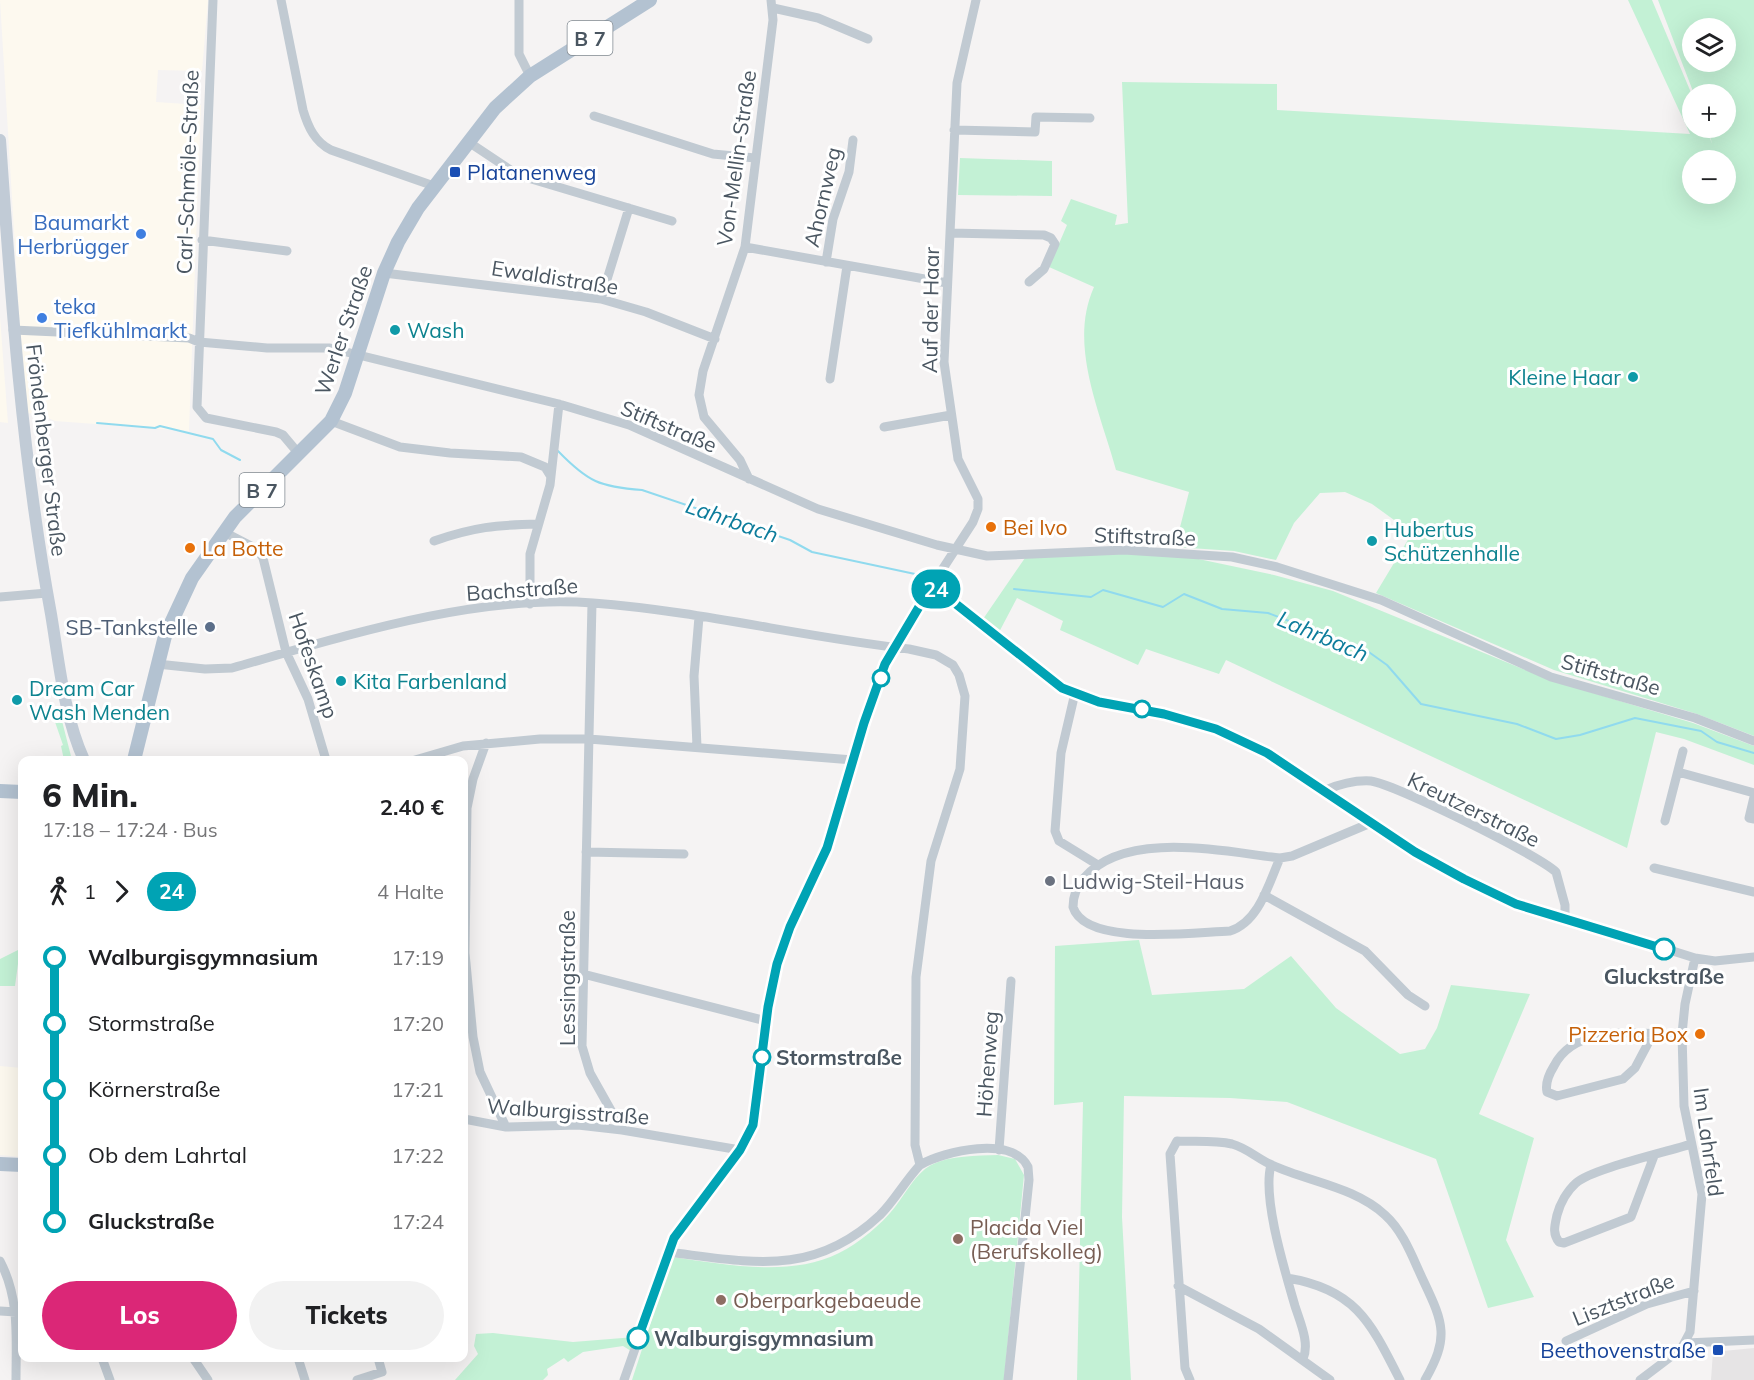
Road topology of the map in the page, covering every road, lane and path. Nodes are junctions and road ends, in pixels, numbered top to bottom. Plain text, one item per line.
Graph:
1 (213, 0) edge
2 (281, 0) edge
3 (519, 0) edge
4 (650, 0) edge
5 (976, 0) edge
6 (772, 4) edge
7 (868, 39) dead end
8 (530, 76) junction
9 (594, 116) dead end
10 (1090, 118) dead end
11 (954, 130) junction
12 (0, 140) edge
13 (853, 140) dead end
14 (468, 141) junction
15 (755, 158) junction
16 (434, 186) junction
17 (629, 208) junction
18 (672, 221) dead end
19 (950, 233) junction
20 (202, 240) junction
21 (745, 247) junction
22 (287, 251) dead end
23 (826, 262) junction
24 (847, 266) junction
25 (384, 273) junction
26 (1029, 282) dead end
27 (947, 283) junction
28 (601, 299) junction
29 (13, 330) junction
30 (715, 339) junction
31 (199, 342) junction
32 (356, 356) junction
33 (830, 379) dead end
34 (559, 404) junction
35 (951, 415) junction
36 (331, 421) junction
37 (884, 427) dead end
38 (299, 454) junction
39 (550, 476) junction
40 (749, 479) junction
41 (538, 524) junction
42 (224, 532) junction
43 (434, 541) dead end
44 (955, 550) junction
45 (932, 585) junction
46 (47, 593) junction
47 (0, 597) edge
48 (592, 603) junction
49 (530, 604) junction
50 (699, 617) junction
51 (893, 647) junction
52 (286, 652) junction
53 (157, 664) junction
54 (1075, 693) junction
55 (589, 739) junction
56 (1754, 741) edge
57 (486, 743) junction
58 (697, 747) junction
59 (1683, 751) dead end
60 (83, 756) edge
61 (135, 756) edge
62 (325, 756) edge
63 (429, 756) edge
64 (853, 760) junction
65 (1678, 772) junction
66 (1326, 790) junction
67 (0, 791) edge
68 (18, 792) edge
69 (1754, 795) edge
70 (468, 803) edge
71 (1754, 819) edge
72 (1665, 821) dead end
73 (1373, 822) junction
74 (586, 852) junction
75 (684, 854) dead end
76 (1280, 858) junction
77 (1098, 865) junction
78 (1654, 868) dead end
79 (1754, 892) edge
80 (1264, 895) junction
81 (1565, 920) junction
82 (1754, 957) edge
83 (1695, 958) junction
84 (583, 974) junction
85 (1011, 981) dead end
86 (468, 984) edge
87 (1425, 1006) dead end
88 (766, 1021) junction
89 (1653, 1034) junction
90 (1682, 1034) junction
91 (468, 1120) edge
92 (506, 1127) junction
93 (622, 1130) junction
94 (1691, 1144) junction
95 (740, 1150) junction
96 (999, 1150) junction
97 (1654, 1156) junction
98 (0, 1164) edge
99 (920, 1165) junction
100 (1271, 1165) junction
101 (18, 1166) edge
102 (667, 1252) junction
103 (0, 1261) edge
104 (1287, 1278) junction
105 (1178, 1286) junction
106 (1694, 1291) junction
107 (0, 1311) edge
108 (16, 1312) junction
109 (1566, 1341) dead end
110 (1754, 1341) edge
111 (1686, 1343) junction
112 (1303, 1359) junction
113 (103, 1362) edge
114 (196, 1362) edge
115 (299, 1362) edge
116 (379, 1362) edge
117 (16, 1380) edge
118 (110, 1380) edge
119 (208, 1380) edge
120 (305, 1380) edge
121 (357, 1380) edge
122 (624, 1380) edge
123 (1008, 1380) edge
124 (1190, 1380) edge
125 (1330, 1380) edge
126 (1400, 1380) edge
127 (1425, 1380) edge
128 (1640, 1380) edge

1 - 20 street, Carl-Schmöle-Straße
2 - 16 street
3 - 8 street
4 - 8 main road, Werler Straße / B 7
5 - 11 street, Auf der Haar
6 - 7 street
6 - 15 street, Von-Mellin-Straße
8 - 14 main road, Werler Straße / B 7
9 - 15 street
10 - 11 street
11 - 19 street, Auf der Haar
12 - 29 main road, Fröndenberger Straße
13 - 23 street, Ahornweg
14 - 16 main road, Werler Straße / B 7
14 - 17 street
15 - 21 street, Von-Mellin-Straße
16 - 25 main road, Werler Straße / B 7
17 - 18 street
17 - 28 street
19 - 26 street
19 - 27 street, Auf der Haar
20 - 22 street
20 - 31 street, Carl-Schmöle-Straße
21 - 23 street
21 - 30 street, Von-Mellin-Straße
23 - 24 street
24 - 27 street
24 - 33 street
25 - 28 street, Ewaldistraße
25 - 32 main road, Werler Straße / B 7
27 - 35 street, Auf der Haar
28 - 30 street, Ewaldistraße
29 - 31 street, Stiftstraße
29 - 46 main road, Fröndenberger Straße
30 - 40 street, Von-Mellin-Straße
31 - 32 street, Stiftstraße
31 - 38 street, Carl-Schmöle-Straße
32 - 34 street, Stiftstraße
32 - 36 main road, Werler Straße / B 7
34 - 39 street
34 - 40 street, Stiftstraße
35 - 37 street
35 - 44 street, Auf der Haar
36 - 38 main road, Werler Straße / B 7
36 - 39 street
38 - 42 main road, Werler Straße / B 7
39 - 41 street
40 - 44 street, Stiftstraße
41 - 43 street
41 - 49 street
42 - 52 street, Hofeskamp
42 - 53 main road, Werler Straße / B 7
44 - 45 street
44 - 56 street, Stiftstraße
45 - 51 street
45 - 54 street
46 - 47 street
46 - 60 main road, Fröndenberger Straße
48 - 49 street, Bachstraße
48 - 50 street, Bachstraße
48 - 55 street, Lessingstraße
49 - 52 street, Bachstraße
50 - 51 street, Bachstraße
50 - 58 street
51 - 64 street
51 - 99 street, Bachstraße
52 - 53 street, Bachstraße
52 - 62 street, Hofeskamp
53 - 61 main road, Werler Straße / B 7
54 - 66 street
54 - 77 street
55 - 57 street
55 - 58 street
55 - 74 street, Lessingstraße
57 - 63 street
57 - 70 street
58 - 64 street
59 - 65 street
64 - 88 street
65 - 69 street
65 - 72 street
66 - 73 street
66 - 81 street, Kreutzerstraße
67 - 68 main road
69 - 71 street
73 - 76 street
73 - 81 street
74 - 75 street
74 - 84 street, Lessingstraße
76 - 77 street
76 - 80 street
77 - 80 street
78 - 79 street
80 - 87 street
81 - 83 street
82 - 83 street
83 - 90 street, Im Lahrfeld
84 - 88 street
84 - 93 street, Lessingstraße
85 - 96 street, Höhenweg
86 - 92 street
88 - 95 street
89 - 89 street
89 - 90 street
90 - 94 street, Im Lahrfeld
91 - 92 street, Walburgisstraße
92 - 93 street, Walburgisstraße
93 - 95 street, Walburgisstraße
94 - 97 street
94 - 106 street, Im Lahrfeld
95 - 102 street
96 - 99 street
96 - 123 street
97 - 97 street
98 - 101 main road
99 - 102 street
100 - 104 street
100 - 105 street
100 - 127 street
102 - 122 street
103 - 108 street
104 - 112 street
104 - 126 street
105 - 112 street
105 - 124 street
106 - 109 street, Lisztstraße
106 - 111 street, Im Lahrfeld
107 - 108 street
108 - 117 street
110 - 111 street
111 - 128 street
112 - 125 street
113 - 118 street
114 - 119 street
115 - 120 street
116 - 121 street

